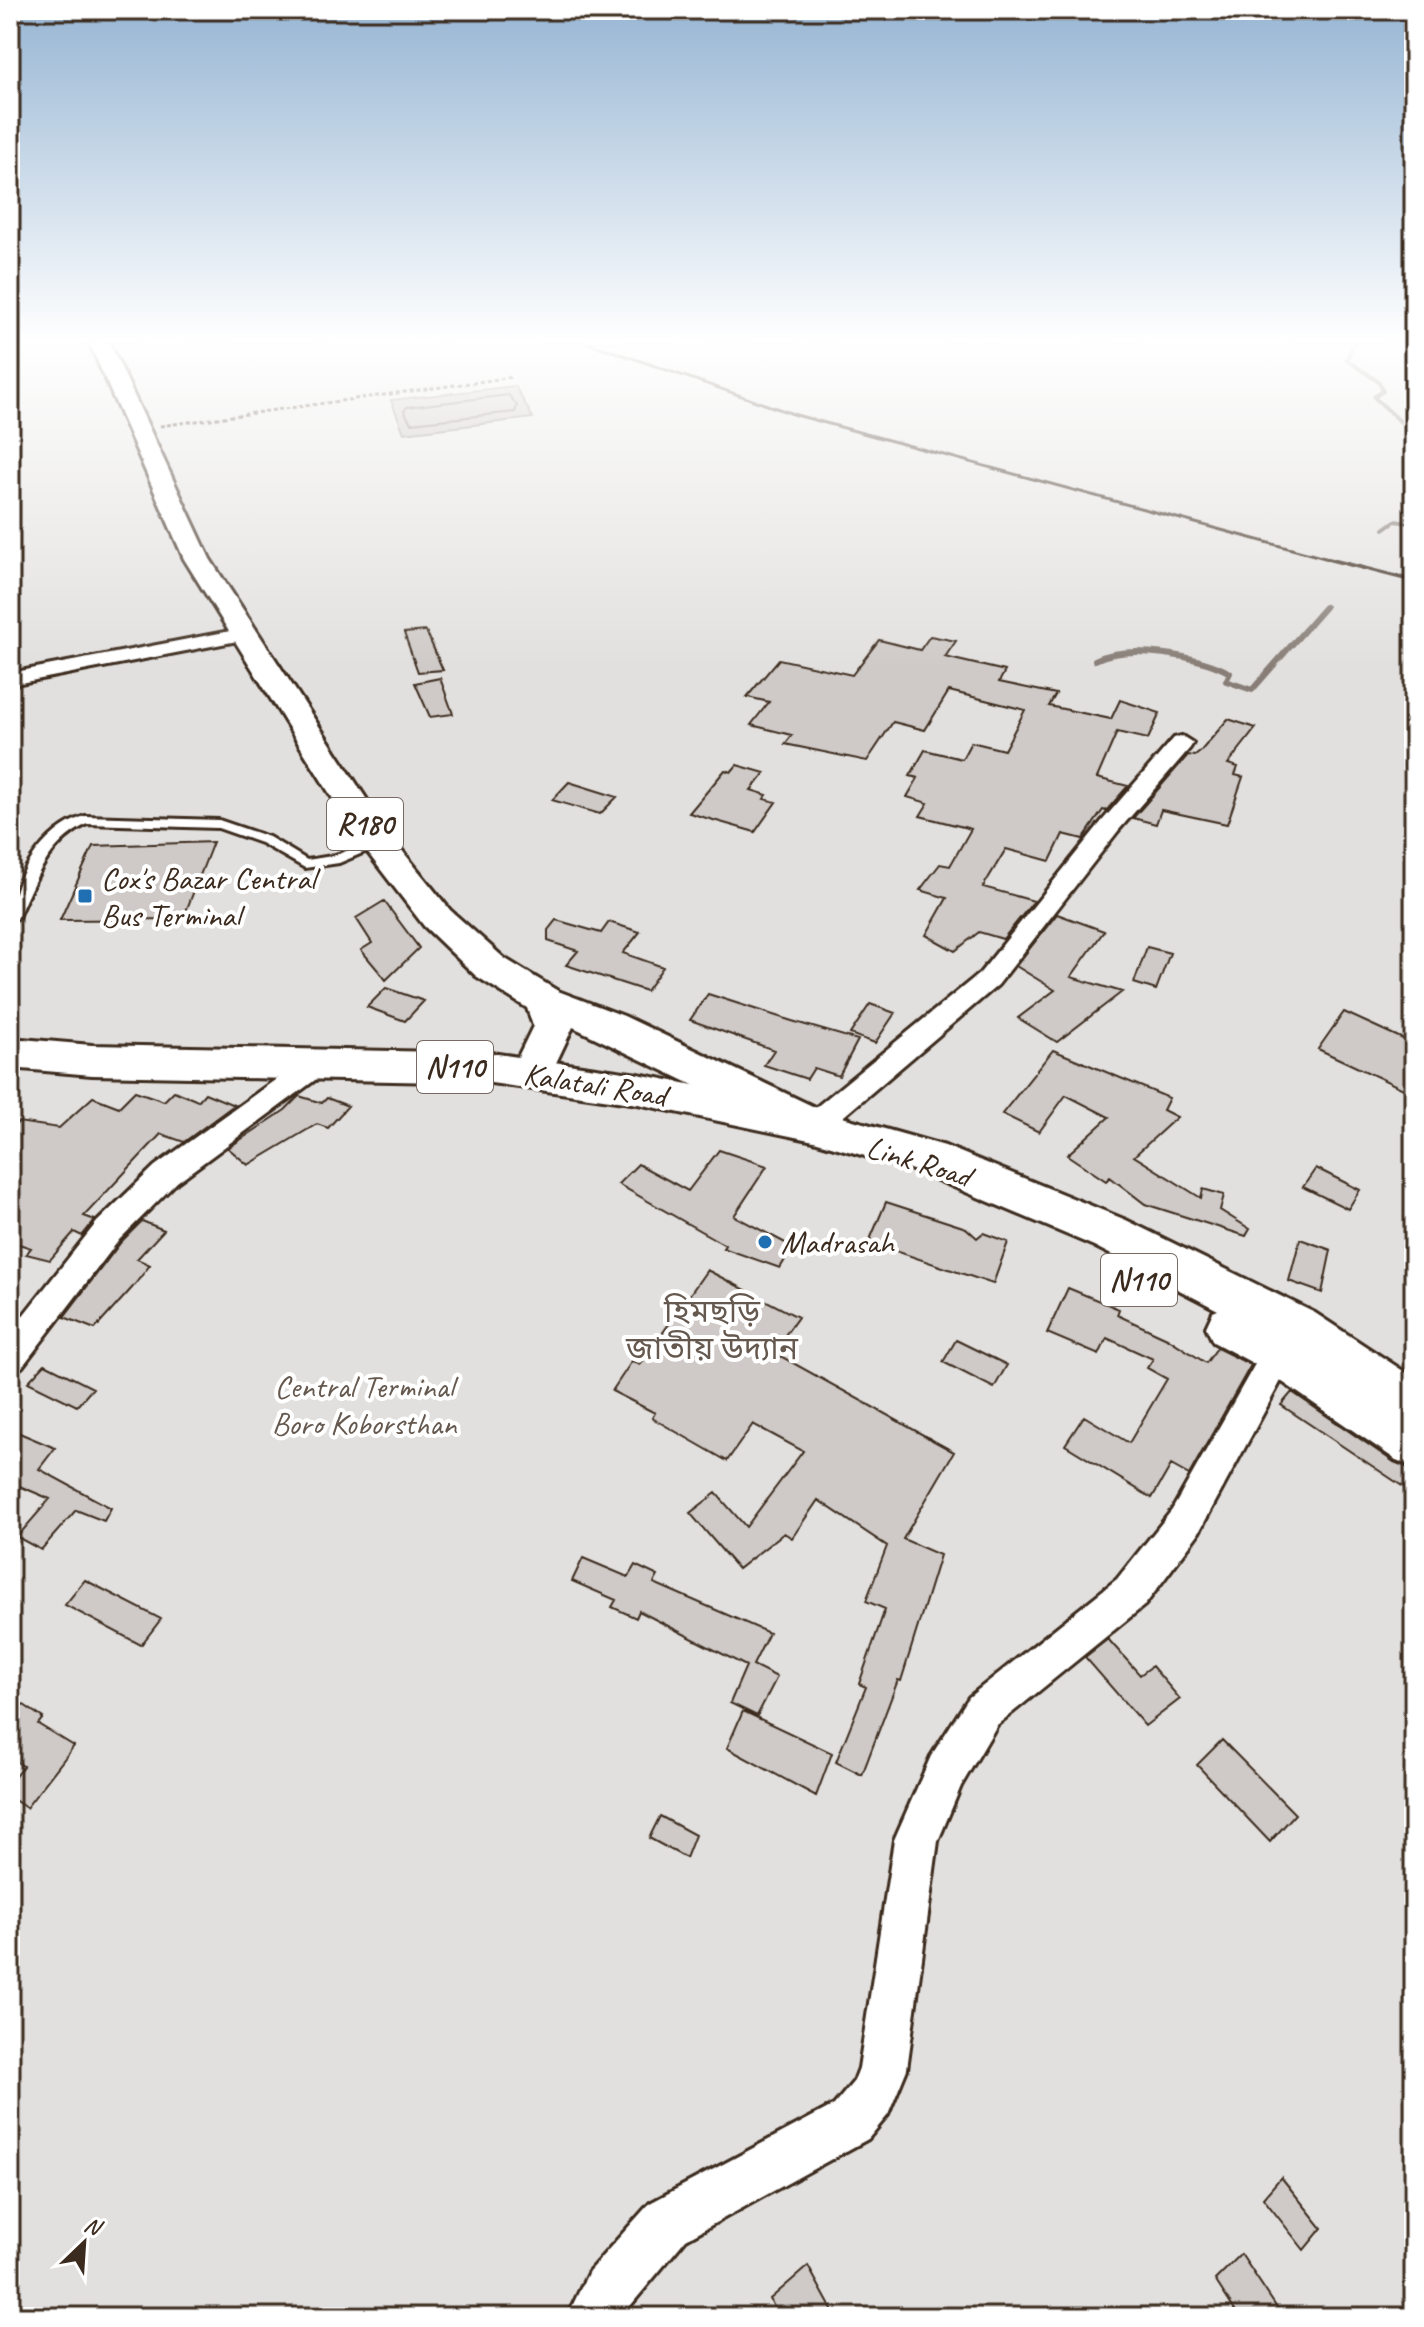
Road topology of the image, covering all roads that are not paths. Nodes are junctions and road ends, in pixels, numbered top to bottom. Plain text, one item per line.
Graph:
1 (148, 451) edge
2 (167, 451) edge
3 (246, 634) junction
4 (10, 679) edge
5 (1182, 743) dead end
6 (378, 844) junction
7 (10, 919) edge
8 (544, 1001) junction
9 (10, 1053) edge
10 (92, 1060) junction
11 (320, 1062) junction
12 (10, 1068) edge
13 (531, 1073) junction
14 (833, 1132) junction
15 (1279, 1353) junction
16 (10, 1357) edge
17 (1412, 1409) edge
18 (593, 2317) edge

1 - 3 main road, R180
2 - 14 main road, R180
3 - 4 street
3 - 6 main road, R180
5 - 14 street
6 - 7 lane
6 - 8 main road, R180
8 - 13 main road
8 - 14 main road, R180
9 - 10 main road, Kalatali Road / N110
10 - 11 main road, Kalatali Road / N110
10 - 12 main road, Kalatali Road / N110
11 - 13 main road, Kalatali Road / N110
11 - 16 street
13 - 14 main road, Kalatali Road / N110
14 - 15 main road, Link Road / N110
14 - 17 main road, Link Road / N110
15 - 17 main road, Link Road / N110
15 - 18 street

